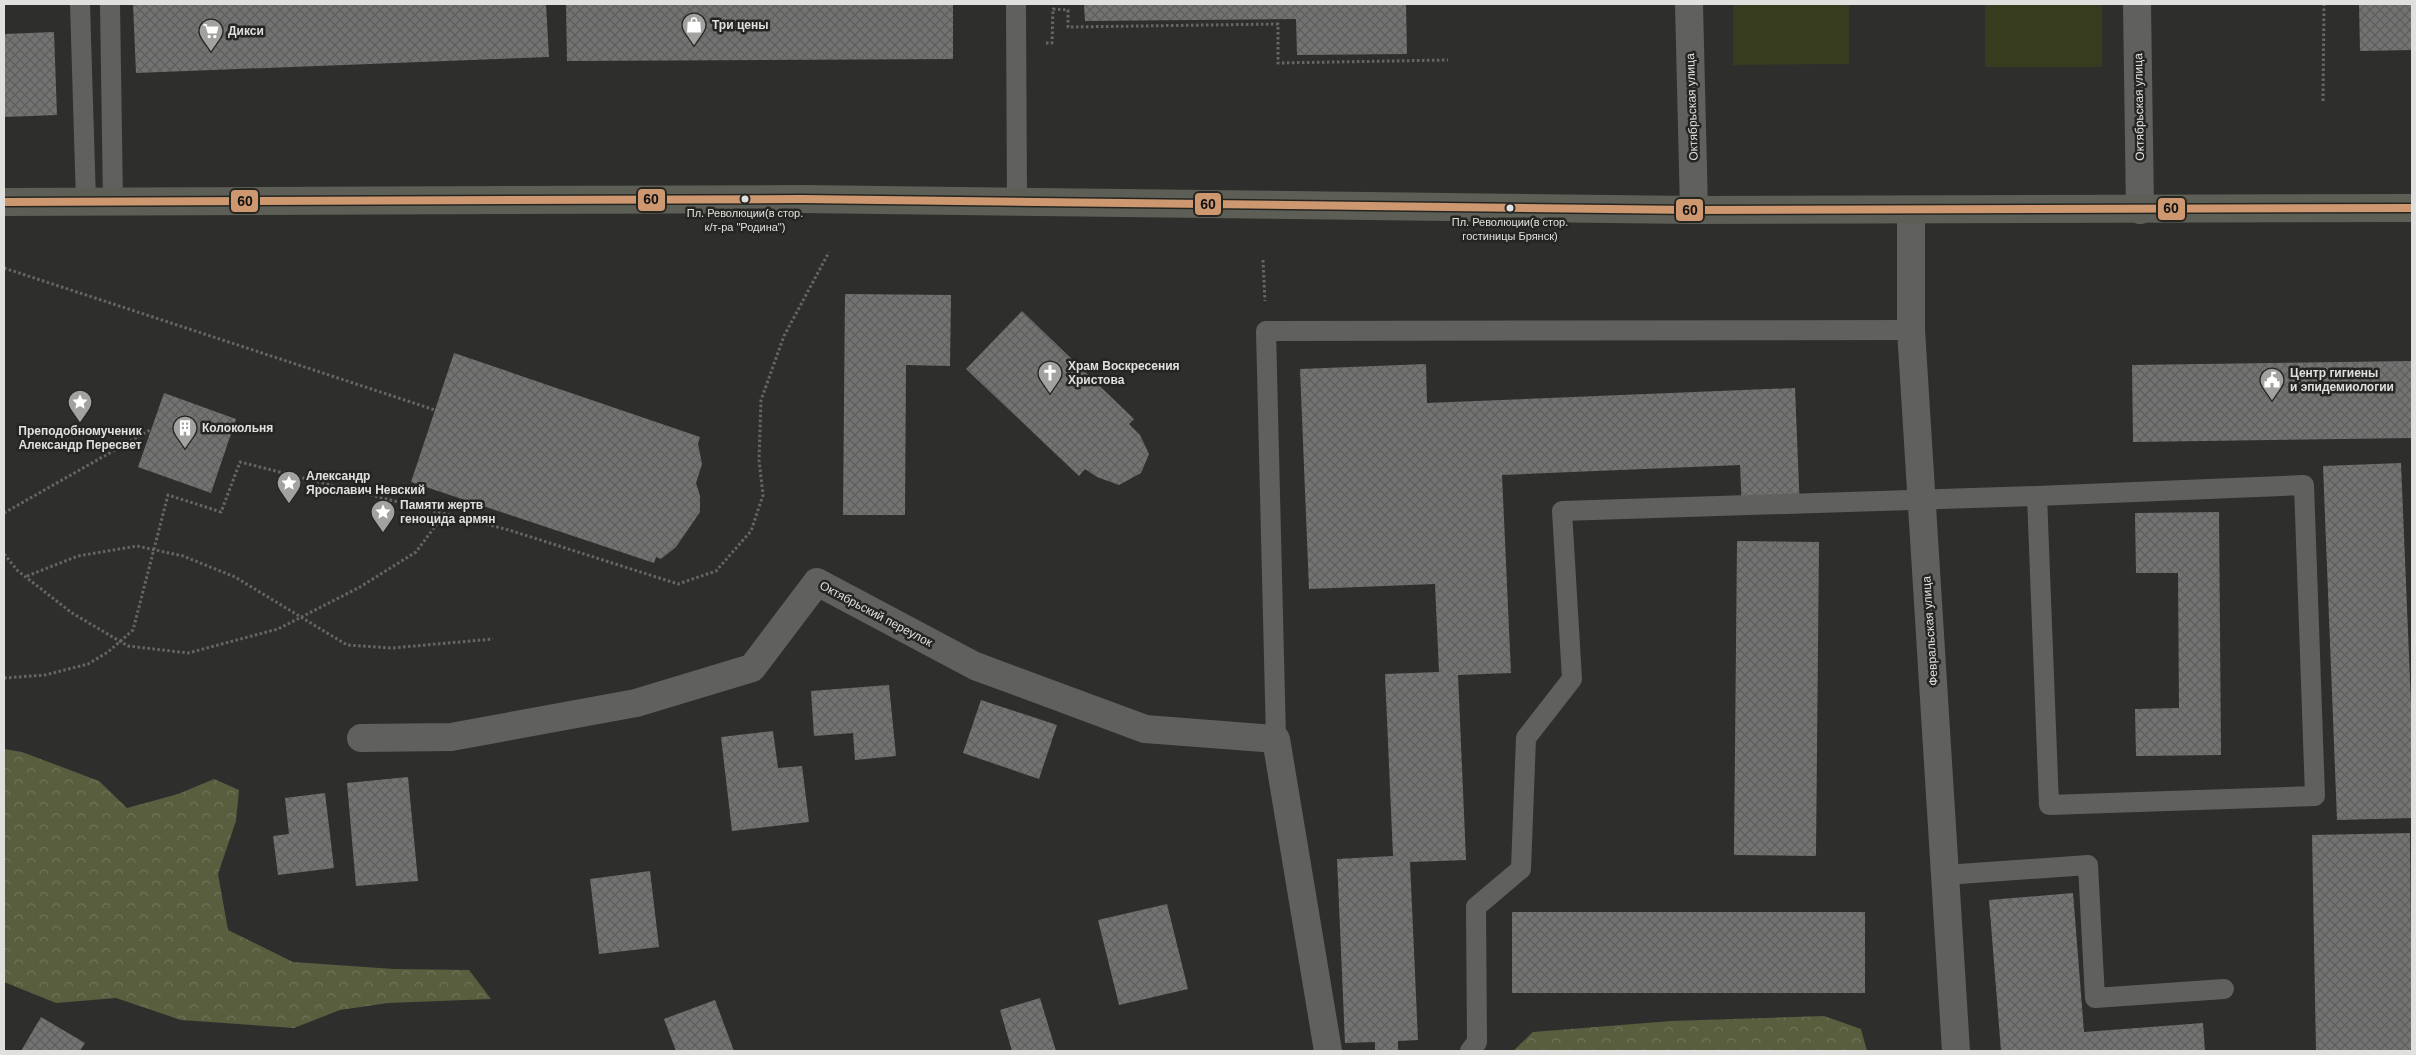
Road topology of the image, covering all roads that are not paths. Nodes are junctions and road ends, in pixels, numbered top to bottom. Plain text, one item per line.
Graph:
1 (80, 4) edge
2 (110, 4) edge
3 (1016, 4) edge
4 (1689, 4) edge
5 (2137, 4) edge
6 (4, 202) edge
7 (86, 202) junction
8 (113, 202) junction
9 (1017, 203) junction
10 (2412, 208) edge
11 (1694, 210) junction
12 (1911, 210) junction
13 (2140, 210) junction
14 (1911, 330) junction
15 (2037, 496) junction
16 (1921, 498) junction
17 (362, 738) dead end
18 (1276, 739) junction
19 (1945, 875) junction
20 (2224, 989) dead end
21 (1328, 1051) edge
22 (1470, 1051) edge
23 (1956, 1051) edge

1 - 7 lane
2 - 8 lane
3 - 9 lane
4 - 11 street, Октябрьская улица
5 - 13 street, Октябрьская улица
6 - 7 main road
7 - 8 main road
8 - 9 main road
9 - 11 main road
10 - 13 main road
11 - 12 main road
12 - 13 main road
12 - 14 street, Февральская улица
14 - 16 street, Февральская улица
14 - 18 lane
15 - 15 lane
15 - 16 lane
16 - 19 street, Февральская улица
16 - 22 lane
17 - 18 street, Октябрьский переулок
18 - 21 street
19 - 20 lane
19 - 23 street, Февральская улица

